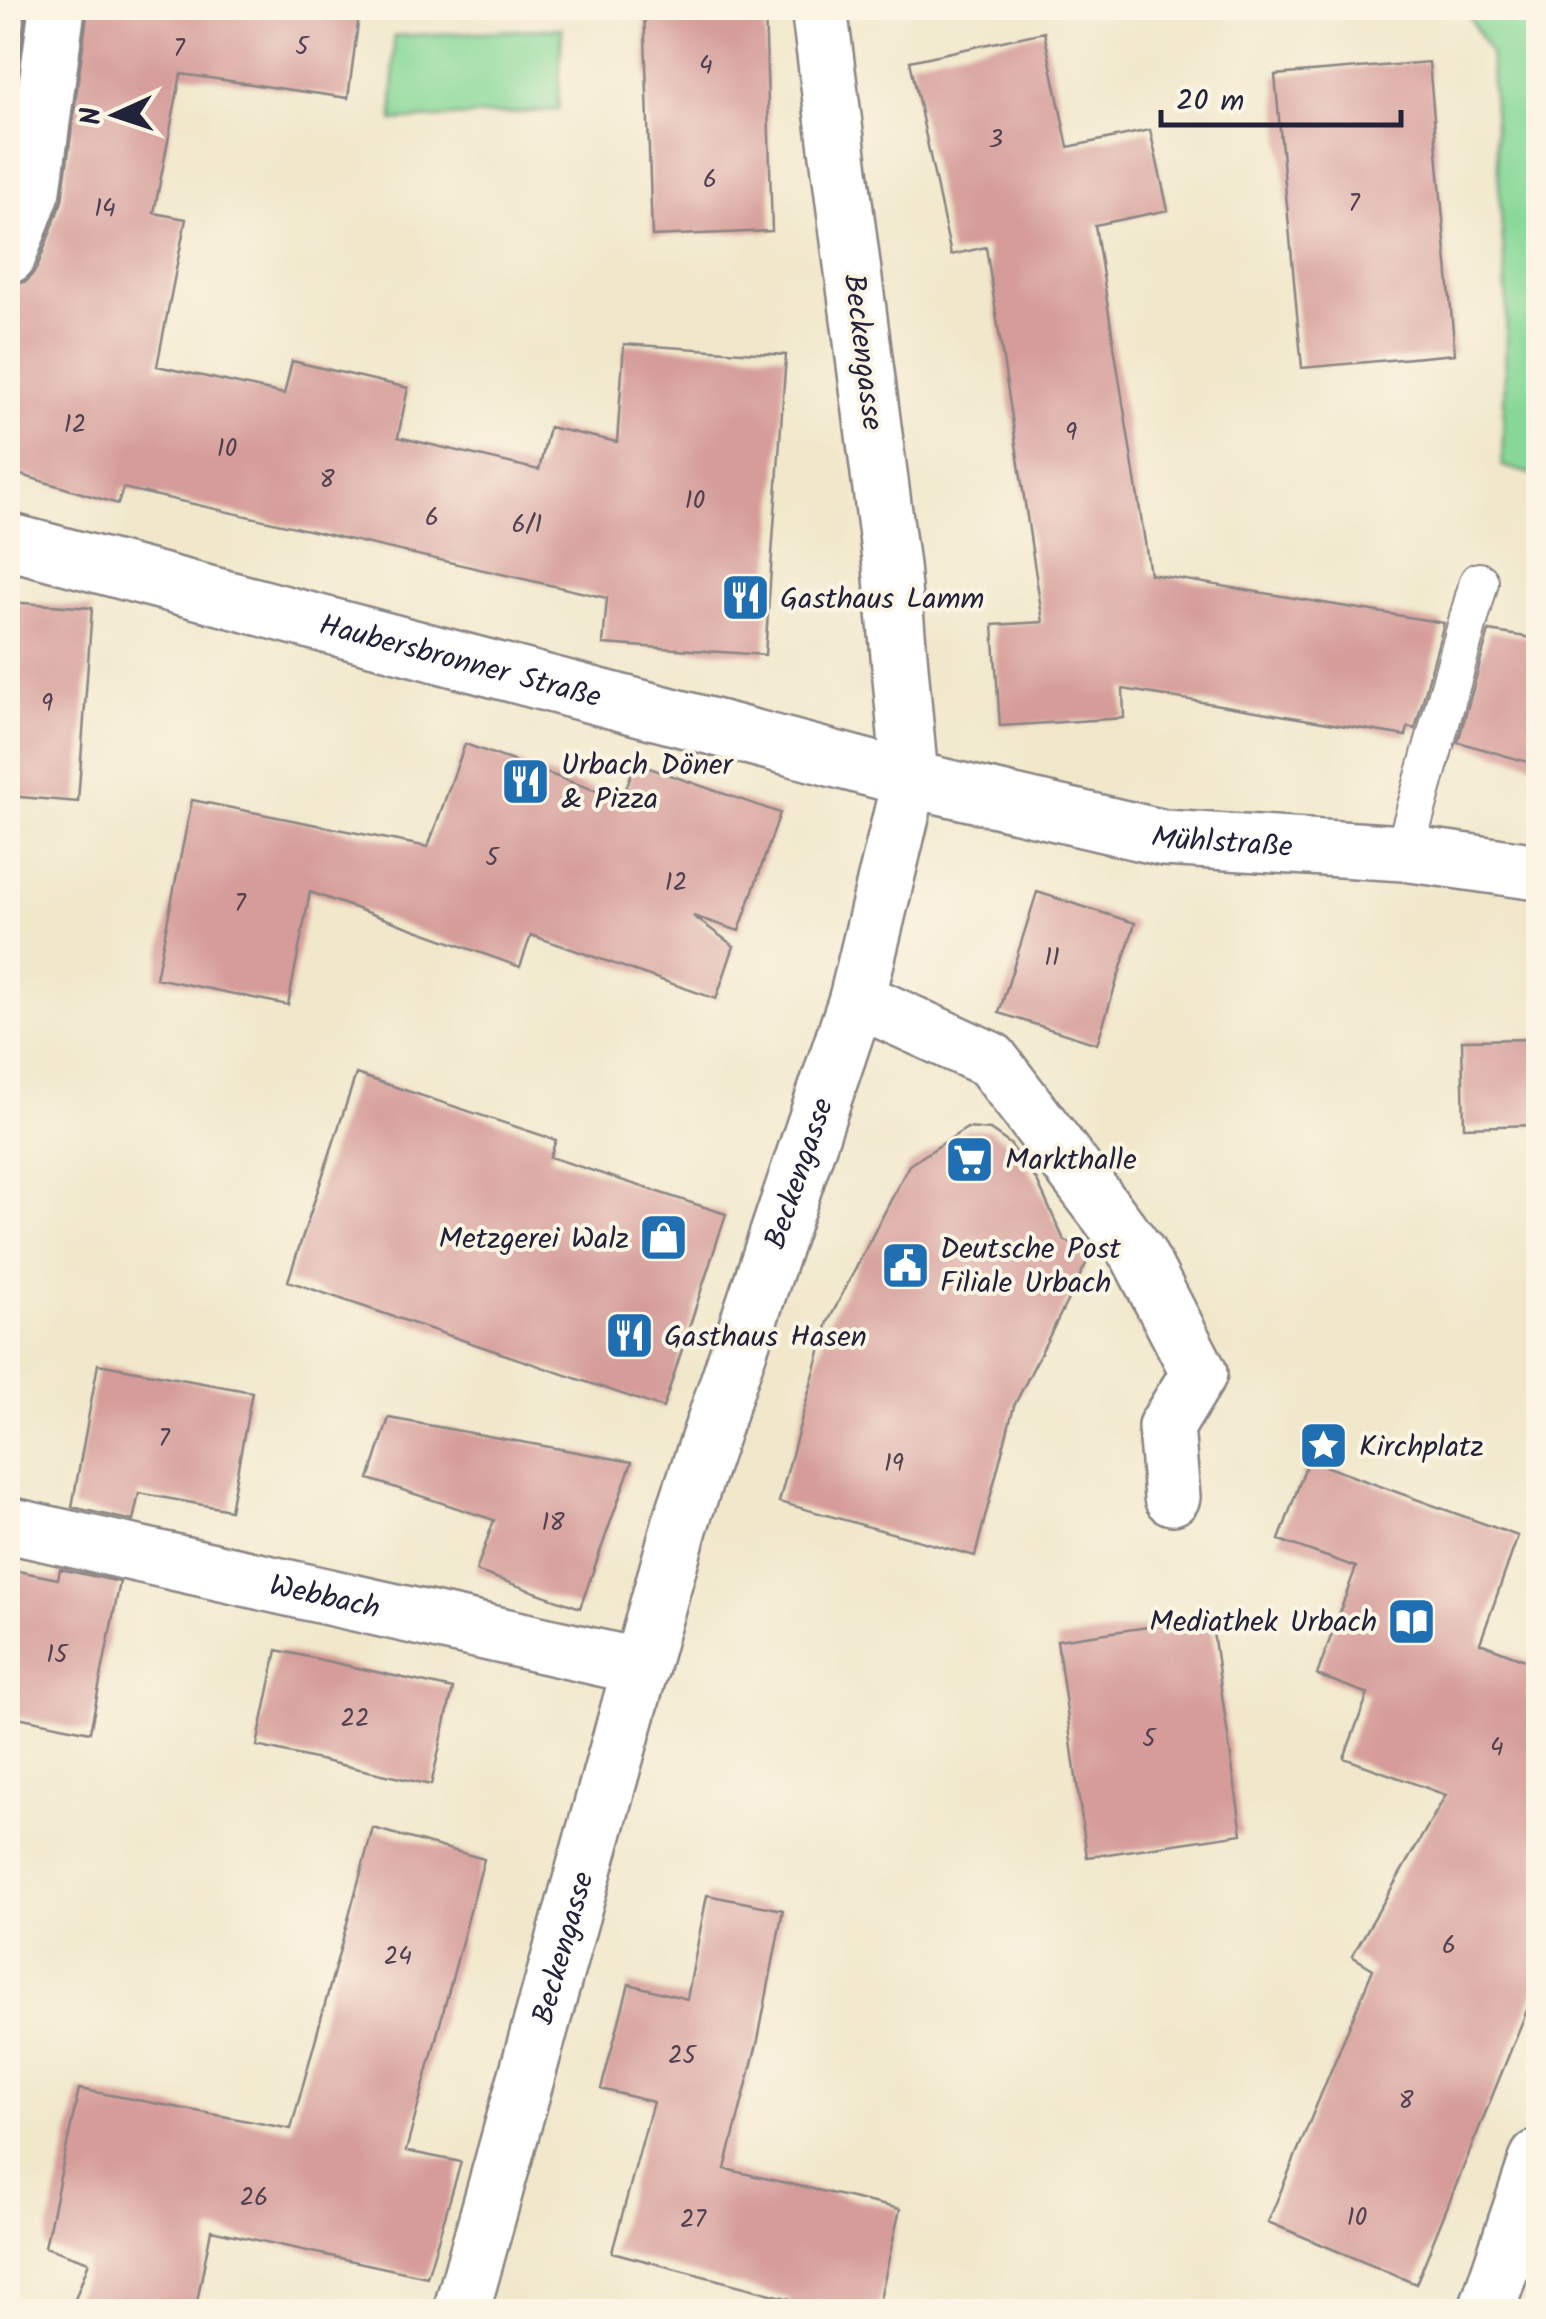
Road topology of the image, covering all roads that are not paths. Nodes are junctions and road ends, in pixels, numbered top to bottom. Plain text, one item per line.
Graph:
1 (57, 8) edge
2 (819, 8) edge
3 (8, 256) edge
4 (8, 541) edge
5 (1479, 582) dead end
6 (910, 779) junction
7 (1404, 853) junction
8 (1538, 872) edge
9 (857, 998) junction
10 (1172, 1496) dead end
11 (8, 1524) edge
12 (641, 1667) junction
13 (1538, 2158) edge
14 (461, 2312) edge
15 (1486, 2312) edge

1 - 3 street
2 - 6 street, Beckengasse
4 - 6 street, Haubersbronner Straße
5 - 7 lane
6 - 7 street, Mühlstraße
6 - 9 street, Beckengasse
7 - 8 street, Mühlstraße
9 - 10 street
9 - 12 street, Beckengasse
11 - 12 street, Webbach
12 - 14 street, Beckengasse
13 - 15 street

